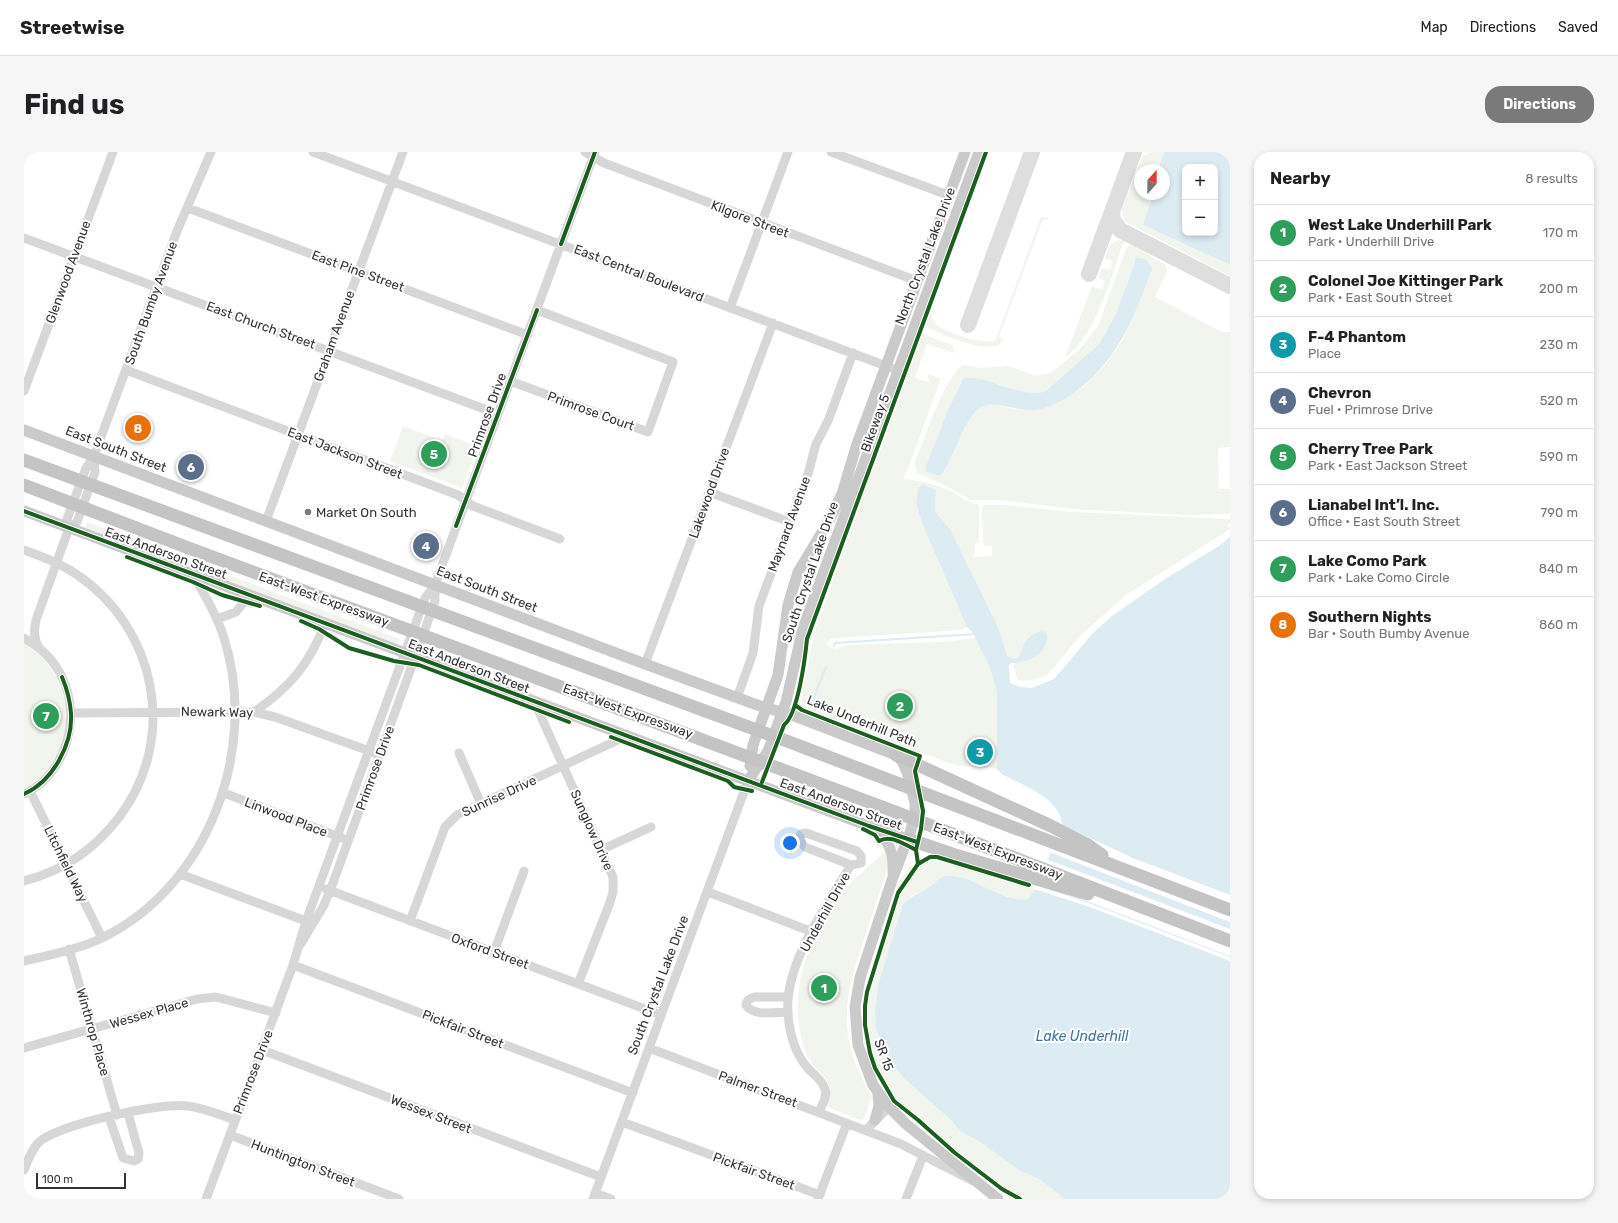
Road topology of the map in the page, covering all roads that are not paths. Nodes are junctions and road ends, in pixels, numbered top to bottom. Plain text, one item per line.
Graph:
1 (113, 152) edge
2 (211, 152) edge
3 (313, 152) edge
4 (403, 152) edge
5 (585, 152) edge
6 (788, 152) edge
7 (831, 152) edge
8 (965, 152) edge
9 (979, 152) edge
10 (594, 155) edge
11 (392, 181) junction
12 (948, 195) junction
13 (188, 208) junction
14 (762, 223) junction
15 (24, 238) edge
16 (561, 244) junction
17 (74, 256) junction
18 (358, 272) junction
19 (917, 281) junction
20 (157, 286) junction
21 (730, 308) junction
22 (537, 310) junction
23 (773, 323) junction
24 (528, 335) junction
25 (328, 350) junction
26 (853, 353) junction
27 (886, 366) junction
28 (126, 370) junction
29 (897, 370) junction
30 (510, 381) junction
31 (24, 391) edge
32 (498, 414) junction
33 (24, 430) edge
34 (298, 435) junction
35 (94, 456) junction
36 (24, 460) edge
37 (24, 484) edge
38 (709, 492) junction
39 (466, 501) junction
40 (24, 511) edge
41 (266, 521) junction
42 (790, 522) junction
43 (69, 528) junction
44 (560, 539) dead end
45 (24, 550) edge
46 (57, 562) junction
47 (192, 573) junction
48 (435, 585) junction
49 (250, 595) junction
50 (217, 619) junction
51 (36, 620) junction
52 (325, 623) junction
53 (24, 634) edge
54 (24, 638) edge
55 (40, 649) junction
56 (410, 655) junction
57 (645, 664) junction
58 (737, 698) junction
59 (534, 701) junction
60 (766, 708) junction
61 (237, 711) junction
62 (154, 712) junction
63 (254, 712) junction
64 (782, 712) junction
65 (71, 713) junction
66 (624, 735) junction
67 (370, 751) junction
68 (459, 753) dead end
69 (380, 755) junction
70 (896, 755) junction
71 (563, 766) junction
72 (748, 780) junction
73 (27, 792) edge
74 (224, 793) junction
75 (481, 804) junction
76 (869, 826) junction
77 (651, 827) dead end
78 (337, 837) junction
79 (908, 839) junction
80 (348, 841) junction
81 (601, 850) junction
82 (66, 864) junction
83 (851, 865) junction
84 (1118, 866) junction
85 (524, 871) dead end
86 (1034, 872) junction
87 (180, 874) junction
88 (892, 880) junction
89 (24, 881) edge
90 (319, 887) junction
91 (330, 891) junction
92 (708, 892) junction
93 (1230, 910) edge
94 (306, 921) junction
95 (410, 921) junction
96 (810, 931) junction
97 (102, 938) junction
98 (1230, 941) edge
99 (300, 945) junction
100 (69, 949) junction
101 (494, 952) junction
102 (24, 961) edge
103 (294, 965) junction
104 (578, 984) junction
105 (788, 997) junction
106 (276, 1012) junction
107 (788, 1012) junction
108 (662, 1015) junction
109 (92, 1030) junction
110 (24, 1048) edge
111 (649, 1048) junction
112 (262, 1050) junction
113 (632, 1093) junction
114 (878, 1094) junction
115 (889, 1107) junction
116 (819, 1112) junction
117 (128, 1113) junction
118 (113, 1116) junction
119 (235, 1120) junction
120 (876, 1120) junction
121 (622, 1122) junction
122 (847, 1123) junction
123 (866, 1130) junction
124 (230, 1135) junction
125 (922, 1156) junction
126 (24, 1170) edge
127 (601, 1177) junction
128 (980, 1185) junction
129 (594, 1196) edge
130 (819, 1197) edge
131 (206, 1199) edge
132 (400, 1199) edge
133 (610, 1199) edge
134 (906, 1199) edge
135 (998, 1199) edge

1 - 17 street, Glenwood Avenue
2 - 13 street, South Bumby Avenue
3 - 11 street, East Central Boulevard
4 - 11 street, Graham Avenue
5 - 10 street, Kilgore Street
6 - 14 street
7 - 12 street
8 - 12 main road, North Crystal Lake Drive
9 - 29 main road, North Crystal Lake Drive
10 - 14 street, Kilgore Street
10 - 16 street, Primrose Drive
11 - 16 street, East Central Boulevard
11 - 18 street, Graham Avenue
12 - 19 main road, North Crystal Lake Drive
13 - 18 street, East Pine Street
13 - 20 street, South Bumby Avenue
14 - 19 street, Kilgore Street
14 - 21 street
15 - 17 street, East Church Street
16 - 21 street, East Central Boulevard
16 - 22 street, Primrose Drive
17 - 20 street, East Church Street
17 - 31 street, Glenwood Avenue
18 - 24 street, East Pine Street
18 - 25 street, Graham Avenue
19 - 27 main road, North Crystal Lake Drive
20 - 25 street, East Church Street
20 - 28 street, South Bumby Avenue
21 - 23 street, East Central Boulevard
22 - 24 street, Primrose Drive
22 - 30 street, Primrose Court
23 - 26 street, East Central Boulevard
23 - 38 street, Lakewood Drive
24 - 30 street, Primrose Drive
25 - 32 street, East Church Street
25 - 34 street, Graham Avenue
26 - 27 street, East Central Boulevard
26 - 42 street, Maynard Avenue
27 - 29 street, East Central Boulevard
27 - 60 main road, South Crystal Lake Drive
28 - 34 street, East Jackson Street
28 - 35 street, South Bumby Avenue
29 - 64 main road, South Crystal Lake Drive
30 - 32 street, Primrose Drive
32 - 39 street, Primrose Drive
33 - 35 main road, East South Street
34 - 39 street, East Jackson Street
34 - 41 street, Graham Avenue
35 - 41 main road, East South Street
35 - 43 street, South Bumby Avenue
36 - 84 highway, East-West Expressway
37 - 86 highway, East-West Expressway
38 - 42 street
38 - 57 street, Lakewood Drive
39 - 44 street, East Jackson Street
39 - 48 street, Primrose Drive
40 - 43 main road, East Anderson Street / SR 15
41 - 48 main road, East South Street
42 - 58 street, Maynard Avenue
43 - 46 street, South Bumby Avenue
43 - 47 main road, East Anderson Street / SR 15
45 - 46 street
46 - 51 street, South Bumby Avenue
46 - 62 street
47 - 49 main road, East Anderson Street / SR 15
47 - 50 street
48 - 56 street, Primrose Drive
48 - 57 main road, East South Street
49 - 50 street
49 - 52 main road, East Anderson Street / SR 15
50 - 61 street
51 - 53 street, South Bumby Avenue
51 - 55 street, South Bumby Avenue
52 - 56 main road, East Anderson Street / SR 15
52 - 63 street
54 - 55 street
55 - 65 street
56 - 59 main road, East Anderson Street / SR 15
56 - 67 street, Primrose Drive
56 - 69 street, Primrose Drive
57 - 58 main road, East South Street
58 - 60 main road, East South Street
59 - 66 main road, East Anderson Street / SR 15
59 - 71 street, Sunglow Drive
60 - 64 main road, East South Street
60 - 72 main road, South Crystal Lake Drive
61 - 62 street, Newark Way
61 - 63 street, Newark Way
61 - 74 street
62 - 65 street, Newark Way
62 - 82 street
63 - 67 street, Newark Way
64 - 70 main road, East South Street
64 - 72 main road, South Crystal Lake Drive
65 - 73 street
66 - 71 street, Sunrise Drive
66 - 72 main road, East Anderson Street / SR 15
67 - 69 street, Newark Way
67 - 78 street, Primrose Drive
68 - 75 street
69 - 80 street, Primrose Drive
70 - 79 main road, SR 15
70 - 84 highway
71 - 75 street, Sunrise Drive
71 - 81 street, Sunglow Drive
72 - 76 main road, East Anderson Street / SR 15
72 - 92 street, South Crystal Lake Drive
73 - 82 street, Litchfield Way
74 - 78 street, Linwood Place
74 - 87 street
75 - 95 street, Sunrise Drive
76 - 79 main road, East Anderson Street
76 - 88 main road, SR 15
77 - 81 street
78 - 80 street, Linwood Place
78 - 90 street, Primrose Drive
79 - 86 highway
79 - 88 main road, SR 15
80 - 91 street, Primrose Drive
81 - 104 street, Sunglow Drive
82 - 89 street
82 - 97 street, Litchfield Way
83 - 83 street, Underhill Drive
83 - 96 street, Underhill Drive
84 - 93 highway, East-West Expressway
85 - 101 street
86 - 98 highway
87 - 94 street
87 - 97 street
88 - 114 main road, SR 15
90 - 91 street, Oxford Street
90 - 94 street, Primrose Drive
91 - 95 street, Oxford Street
91 - 99 street, Primrose Drive
92 - 96 street
92 - 108 street, South Crystal Lake Drive
94 - 99 street, Primrose Drive
95 - 101 street, Oxford Street
96 - 105 street, Underhill Drive
97 - 100 street
99 - 103 street, Primrose Drive
100 - 102 street
100 - 109 street, Winthrop Place
101 - 104 street, Oxford Street
103 - 106 street, Primrose Drive
103 - 113 street, Pickfair Street
104 - 108 street, Oxford Street
105 - 107 street, Underhill Drive
105 - 107 street
106 - 109 street, Wessex Place
106 - 112 street, Primrose Drive
107 - 116 street, Underhill Drive
108 - 111 street, South Crystal Lake Drive
109 - 110 street, Wessex Place
109 - 118 street, Winthrop Place
111 - 113 street, South Crystal Lake Drive
111 - 116 street, Palmer Street
112 - 119 street, Primrose Drive
112 - 127 street, Wessex Street
113 - 121 street, South Crystal Lake Drive
114 - 115 main road, SR 15
114 - 120 main road
115 - 120 street
115 - 128 main road, SR 15
116 - 122 street, Palmer Street
117 - 118 street
117 - 118 street, Winthrop Place
117 - 119 street
118 - 126 street
119 - 124 street, Primrose Drive
120 - 123 street
121 - 127 street, South Crystal Lake Drive
121 - 130 street, Pickfair Street
122 - 123 street, Palmer Street
122 - 130 street
123 - 125 street, Palmer Street
124 - 131 street, Primrose Drive
124 - 132 street, Huntington Street
125 - 128 street, Palmer Street
125 - 134 street
127 - 129 street, South Crystal Lake Drive
128 - 135 main road, SR 15
129 - 133 street

